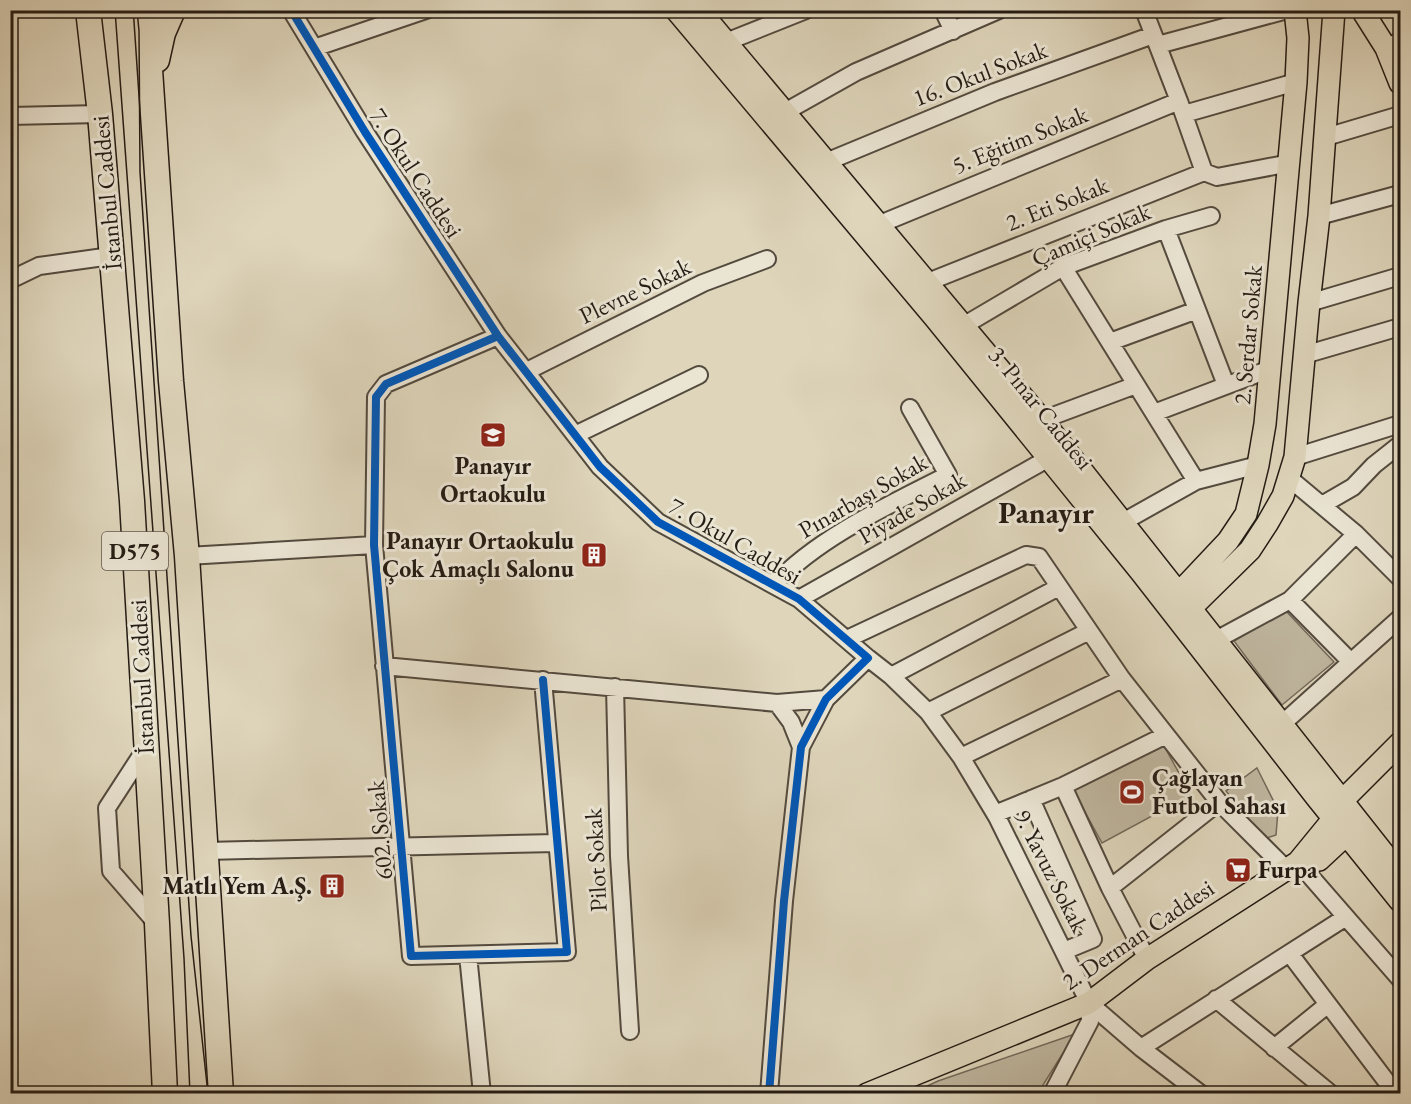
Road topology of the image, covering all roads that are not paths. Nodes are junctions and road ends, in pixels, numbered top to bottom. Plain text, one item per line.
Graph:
1 (88, 10) edge
2 (146, 10) edge
3 (173, 10) edge
4 (291, 10) edge
5 (426, 10) edge
6 (676, 10) edge
7 (699, 10) edge
8 (806, 10) edge
9 (943, 10) edge
10 (999, 10) edge
11 (1144, 10) edge
12 (1287, 10) edge
13 (1295, 10) edge
14 (1334, 10) edge
15 (1362, 10) edge
16 (953, 31) junction
17 (1156, 40) junction
18 (726, 42) junction
19 (1393, 45) edge
20 (314, 48) junction
21 (1296, 82) junction
22 (1401, 83) edge
23 (150, 89) junction
24 (1181, 107) junction
25 (785, 112) junction
26 (100, 114) junction
27 (1401, 115) edge
28 (10, 116) edge
29 (1326, 137) junction
30 (826, 162) junction
31 (1290, 163) junction
32 (1204, 172) junction
33 (1401, 194) edge
34 (1211, 216) dead end
35 (1319, 216) junction
36 (880, 224) junction
37 (1166, 229) junction
38 (111, 256) junction
39 (767, 259) dead end
40 (1063, 267) junction
41 (1401, 276) edge
42 (10, 280) edge
43 (928, 282) junction
44 (1309, 303) junction
45 (1197, 309) junction
46 (963, 326) junction
47 (1401, 327) edge
48 (498, 336) junction
49 (1110, 342) junction
50 (1304, 355) junction
51 (1270, 369) junction
52 (527, 371) junction
53 (699, 375) dead end
54 (1136, 385) junction
55 (1226, 385) junction
56 (910, 408) dead end
57 (1154, 413) junction
58 (1042, 420) junction
59 (1393, 427) edge
60 (575, 435) junction
61 (1399, 448) edge
62 (1049, 458) junction
63 (1294, 458) junction
64 (1258, 465) junction
65 (1289, 478) junction
66 (1196, 481) junction
67 (1322, 505) junction
68 (1123, 522) junction
69 (1356, 534) junction
70 (374, 545) junction
71 (187, 556) junction
72 (1140, 571) junction
73 (1401, 578) edge
74 (774, 585) junction
75 (1059, 587) junction
76 (799, 599) junction
77 (1290, 600) junction
78 (1183, 604) junction
79 (1401, 618) edge
80 (1089, 631) junction
81 (1190, 636) junction
82 (847, 639) junction
83 (1216, 640) junction
84 (868, 658) junction
85 (1351, 662) junction
86 (384, 666) junction
87 (891, 676) junction
88 (543, 680) junction
89 (1122, 680) junction
90 (615, 687) junction
91 (826, 699) junction
92 (777, 703) junction
93 (927, 712) junction
94 (1282, 724) junction
95 (1166, 735) junction
96 (1401, 743) edge
97 (801, 747) junction
98 (146, 748) junction
99 (962, 757) junction
100 (1063, 786) junction
101 (1317, 798) junction
102 (1031, 799) junction
103 (1219, 802) junction
104 (1343, 810) junction
105 (995, 814) junction
106 (1347, 834) junction
107 (558, 843) junction
108 (401, 845) junction
109 (206, 851) junction
110 (1301, 864) junction
111 (1371, 864) junction
112 (1401, 874) edge
113 (1110, 888) junction
114 (1401, 901) edge
115 (1346, 917) junction
116 (157, 924) junction
117 (1064, 951) junction
118 (1290, 954) junction
119 (468, 955) junction
120 (1148, 958) junction
121 (1401, 979) edge
122 (1216, 999) junction
123 (1089, 1003) junction
124 (1327, 1005) junction
125 (630, 1031) dead end
126 (1141, 1048) junction
127 (1275, 1048) junction
128 (165, 1094) edge
129 (221, 1094) edge
130 (482, 1094) edge
131 (770, 1094) edge
132 (867, 1094) edge
133 (1052, 1094) edge
134 (1201, 1094) edge
135 (1331, 1094) edge
136 (1396, 1094) edge

1 - 26 highway, İstanbul Caddesi / D575
2 - 23 highway, İstanbul Caddesi
3 - 23 highway
4 - 20 street, 7. Okul Caddesi
5 - 20 street
6 - 62 main road, 3. Pınar Caddesi
7 - 18 main road
8 - 18 street
9 - 16 street
10 - 16 street
11 - 17 street
12 - 17 street, 16. Okul Sokak
13 - 21 main road, 2. Serdar Sokak
14 - 29 main road
15 - 19 main road
16 - 25 street
17 - 24 street
17 - 30 street, 16. Okul Sokak
18 - 25 main road
19 - 22 main road
20 - 48 street, 7. Okul Caddesi
21 - 24 street, 5. Eğitim Sokak
21 - 31 main road, 2. Serdar Sokak
23 - 71 highway, İstanbul Caddesi
24 - 32 street
24 - 36 street, 5. Eğitim Sokak
25 - 30 main road
26 - 28 street
26 - 38 highway, İstanbul Caddesi / D575
27 - 29 street
29 - 35 main road
30 - 36 main road
31 - 32 street
31 - 51 main road, 2. Serdar Sokak
32 - 43 street, 2. Eti Sokak
33 - 35 street
34 - 37 street, Çamiçi Sokak
35 - 44 main road
36 - 43 main road
37 - 40 street, Çamiçi Sokak
37 - 45 street
38 - 42 street
38 - 98 highway, İstanbul Caddesi / D575
39 - 52 street, Plevne Sokak
40 - 46 street, Çamiçi Sokak
40 - 49 street
41 - 44 street
43 - 46 main road
44 - 50 main road
45 - 49 street
45 - 55 street
46 - 58 main road
47 - 50 street
48 - 52 street, 7. Okul Caddesi
48 - 70 street, 602. Sokak
49 - 54 street
50 - 63 main road
51 - 55 street
51 - 64 main road, 2. Serdar Sokak
52 - 60 street, 7. Okul Caddesi
53 - 60 street
54 - 57 street
54 - 58 street
55 - 57 street
56 - 74 street, Pınarbaşı Sokak
57 - 66 street
58 - 68 main road
59 - 61 street
59 - 63 street
60 - 74 street, 7. Okul Caddesi
61 - 67 street
62 - 72 main road, 3. Pınar Caddesi
62 - 76 street, Piyade Sokak
63 - 65 main road
64 - 66 street
64 - 78 main road, 2. Serdar Sokak
65 - 67 street
65 - 78 main road
66 - 68 street
67 - 69 street
68 - 78 main road
69 - 73 street
69 - 77 street
70 - 71 street
70 - 86 street, 602. Sokak
71 - 109 highway, İstanbul Caddesi
72 - 78 main road
72 - 81 main road, 3. Pınar Caddesi
74 - 76 street, 7. Okul Caddesi
75 - 80 street
75 - 82 street
75 - 87 street
76 - 82 street, 7. Okul Caddesi
77 - 83 street
77 - 85 street
78 - 81 main road
78 - 83 main road
79 - 85 street
80 - 89 street
80 - 93 street
81 - 101 main road, 3. Pınar Caddesi
82 - 84 street, 7. Okul Caddesi
83 - 94 main road
84 - 87 street, 9. Yavuz Sokak
84 - 91 street
85 - 94 street
86 - 88 street
86 - 108 street, 602. Sokak
87 - 93 street, 9. Yavuz Sokak
88 - 90 street
88 - 107 street
89 - 95 street
89 - 99 street
90 - 92 street
90 - 125 street, Pilot Sokak
91 - 92 street
91 - 97 street
92 - 97 street
93 - 99 street, 9. Yavuz Sokak
94 - 104 main road
95 - 100 street
95 - 103 street
96 - 104 main road
97 - 131 street
98 - 116 highway, İstanbul Caddesi / D575
98 - 116 street
99 - 105 street, 9. Yavuz Sokak
100 - 102 street
100 - 113 street
101 - 104 main road, 3. Pınar Caddesi
101 - 110 main road
102 - 105 street
102 - 117 street
103 - 110 street
103 - 113 street
104 - 106 main road, 3. Pınar Caddesi
104 - 110 main road
104 - 112 main road
105 - 117 street, 9. Yavuz Sokak
106 - 110 main road
106 - 111 main road, 3. Pınar Caddesi
107 - 108 street
107 - 119 street, 602. Sokak
108 - 109 street
108 - 119 street, 602. Sokak
109 - 129 highway, İstanbul Caddesi
110 - 111 main road
110 - 115 street
110 - 120 main road, 2. Derman Caddesi
111 - 114 main road, 3. Pınar Caddesi
113 - 120 street
115 - 118 street
115 - 121 street
116 - 128 highway, İstanbul Caddesi / D575
117 - 123 street, 9. Yavuz Sokak
118 - 122 street
118 - 124 street
119 - 130 street
120 - 123 main road, 2. Derman Caddesi
122 - 126 street
122 - 127 street
123 - 126 street, 9. Yavuz Sokak
123 - 132 main road, 2. Derman Caddesi
123 - 133 street
124 - 127 street
124 - 136 street
126 - 134 street, 9. Yavuz Sokak
127 - 135 street

